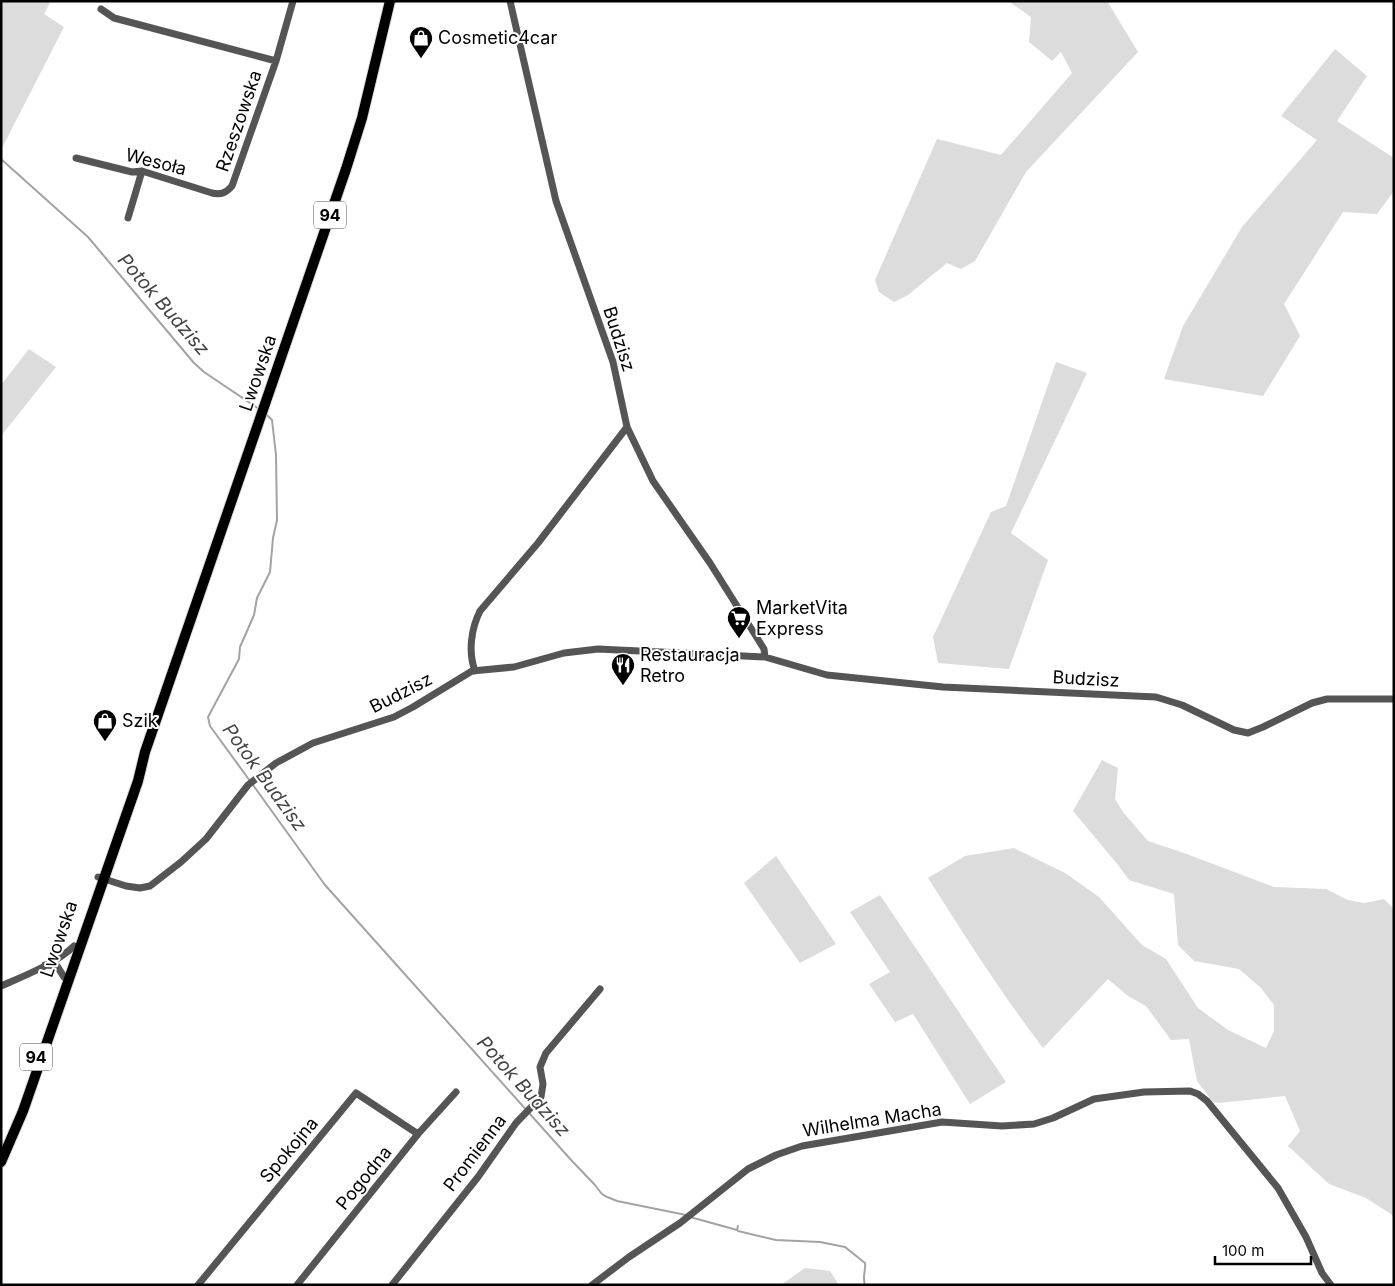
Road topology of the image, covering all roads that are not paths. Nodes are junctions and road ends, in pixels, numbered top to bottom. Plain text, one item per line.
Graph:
1 (293, 1) edge
2 (390, 1) edge
3 (510, 1) edge
4 (101, 9) dead end
5 (276, 61) junction
6 (76, 158) dead end
7 (142, 171) junction
8 (228, 190) joint
9 (128, 218) dead end
10 (627, 427) junction
11 (765, 657) junction
12 (475, 671) junction
13 (1394, 700) edge
14 (101, 878) junction
15 (74, 946) junction
16 (45, 965) junction
17 (64, 977) junction
18 (1, 986) edge
19 (600, 989) dead end
20 (456, 1092) dead end
21 (418, 1134) junction
22 (11, 1138) junction
23 (1, 1162) edge
24 (198, 1285) edge
25 (297, 1285) edge
26 (392, 1285) edge
27 (592, 1285) edge
28 (1330, 1285) edge

1 - 5 street, Rzeszowska
2 - 14 main road, Lwowska / 94
3 - 10 street, Budzisz
4 - 5 street, Rzeszowska
5 - 8 street, Rzeszowska
6 - 7 street, Wesoła
7 - 8 street, Wesoła
7 - 9 street
10 - 11 street, Budzisz
10 - 12 street
11 - 12 street, Budzisz
11 - 13 street, Budzisz
12 - 14 street, Budzisz
14 - 15 main road, Lwowska / 94
14 - 22 main road, Lwowska / 94
15 - 16 street
15 - 17 main road, Lwowska / 94
16 - 17 street
16 - 18 street
17 - 22 main road, Lwowska / 94
19 - 26 street, Promienna
20 - 21 street, Pogodna
21 - 24 street, Spokojna
21 - 25 street, Pogodna
22 - 23 main road, Lwowska / 94
27 - 28 street, Wilhelma Macha

